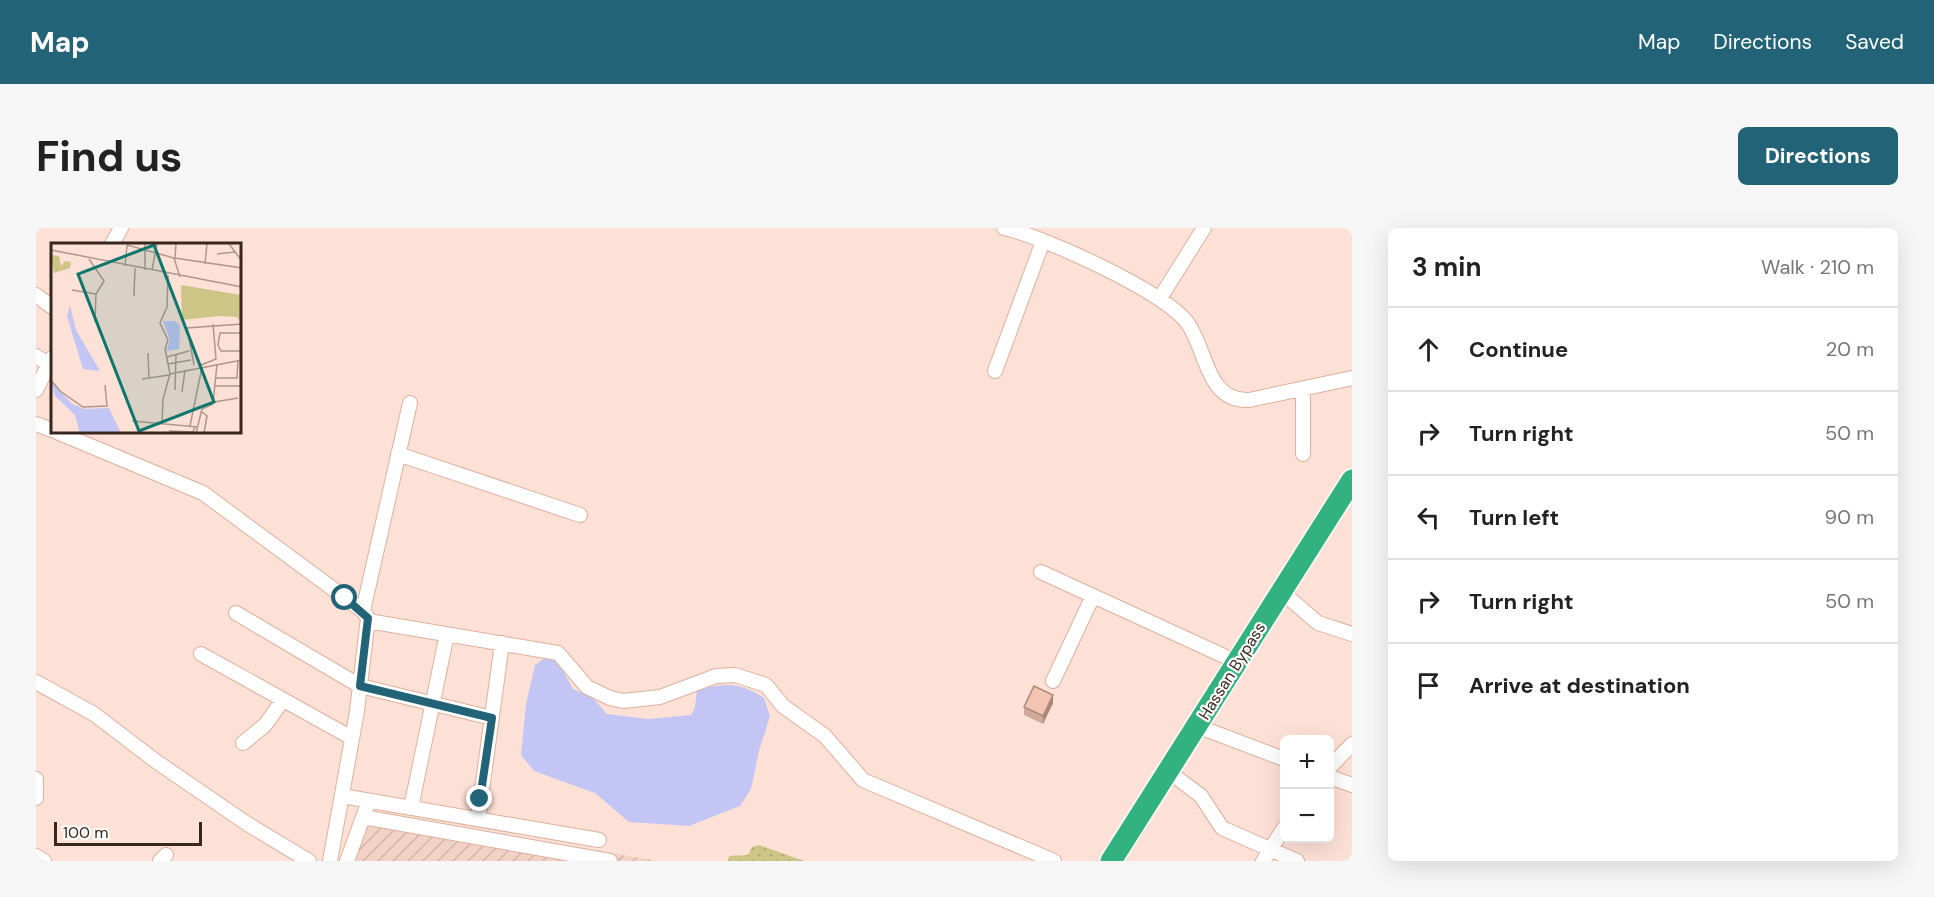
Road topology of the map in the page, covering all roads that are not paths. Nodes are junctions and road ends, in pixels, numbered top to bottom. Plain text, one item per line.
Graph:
1 (121, 228) edge
2 (1004, 228) edge
3 (1204, 228) edge
4 (1043, 241) junction
5 (113, 243) edge
6 (36, 295) edge
7 (1160, 298) junction
8 (51, 306) edge
9 (36, 356) edge
10 (51, 361) edge
11 (995, 371) dead end
12 (1352, 378) edge
13 (1303, 389) junction
14 (36, 390) edge
15 (410, 403) dead end
16 (36, 424) edge
17 (51, 430) edge
18 (62, 434) edge
19 (398, 454) junction
20 (1303, 454) dead end
21 (1352, 480) edge
22 (580, 514) dead end
23 (1041, 573) dead end
24 (1282, 592) junction
25 (1093, 596) junction
26 (236, 614) dead end
27 (365, 616) junction
28 (447, 634) junction
29 (1352, 634) edge
30 (502, 643) junction
31 (201, 654) dead end
32 (1237, 662) junction
33 (36, 681) edge
34 (1053, 681) dead end
35 (360, 686) junction
36 (283, 700) junction
37 (432, 704) junction
38 (492, 718) junction
39 (1197, 726) junction
40 (352, 738) junction
41 (243, 743) dead end
42 (1352, 744) edge
43 (1280, 757) edge
44 (1334, 762) edge
45 (1168, 771) junction
46 (36, 778) edge
47 (1334, 779) edge
48 (1352, 785) edge
49 (342, 796) junction
50 (36, 798) edge
51 (369, 801) junction
52 (411, 808) junction
53 (363, 817) junction
54 (478, 819) junction
55 (1280, 834) edge
56 (599, 840) dead end
57 (1266, 855) edge
58 (309, 861) edge
59 (330, 861) edge
60 (347, 861) edge
61 (610, 861) edge
62 (1054, 861) edge
63 (1111, 861) edge
64 (1297, 861) edge

1 - 5 street
2 - 4 street
3 - 7 street
4 - 7 street
4 - 11 street
6 - 8 street
7 - 13 street
9 - 10 street
10 - 14 street
12 - 13 street
13 - 20 street
15 - 19 street
16 - 17 street
18 - 27 street
19 - 22 street
19 - 27 street
21 - 24 highway, Hassan Bypass
23 - 25 street
24 - 29 street
24 - 32 highway, Hassan Bypass
25 - 32 street
25 - 34 street
26 - 35 street
27 - 28 street
27 - 35 street
28 - 30 street
28 - 37 street
30 - 38 street
30 - 62 street
31 - 36 street
32 - 39 highway, Hassan Bypass
33 - 58 street
35 - 37 street
35 - 40 street
36 - 40 street
36 - 41 street
37 - 38 street
37 - 52 street
38 - 54 street
39 - 43 street
39 - 45 highway, Hassan Bypass
40 - 49 street
42 - 44 street
45 - 57 street
45 - 63 highway, Hassan Bypass
46 - 50 street
47 - 48 street
49 - 51 street
49 - 59 street
51 - 52 street
51 - 53 street
52 - 54 street
53 - 60 street
53 - 61 street
54 - 56 street
55 - 57 street
57 - 64 street

